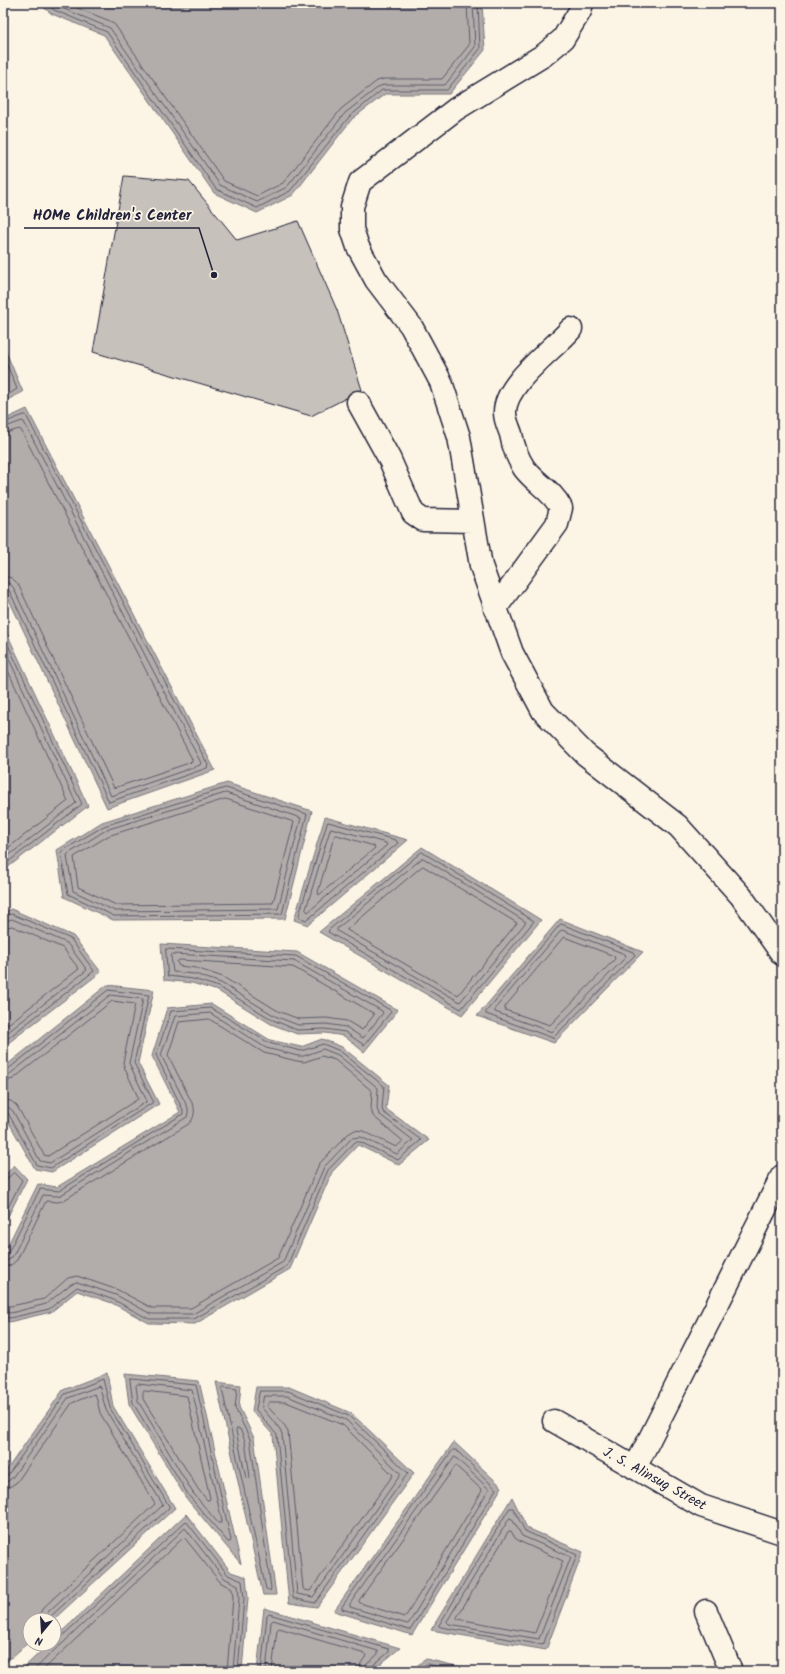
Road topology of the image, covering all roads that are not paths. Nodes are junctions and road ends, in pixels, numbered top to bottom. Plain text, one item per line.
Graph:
1 (582, 3) edge
2 (571, 329) dead end
3 (358, 402) dead end
4 (473, 521) junction
5 (495, 609) junction
6 (782, 954) edge
7 (782, 1176) edge
8 (554, 1421) dead end
9 (635, 1468) junction
10 (782, 1533) edge
11 (706, 1611) dead end
12 (731, 1671) edge

1 - 4 street
2 - 5 street
3 - 4 street
4 - 5 street
5 - 6 street
7 - 9 street
8 - 9 street, J. S. Alinsug Street
9 - 10 street, J. S. Alinsug Street
11 - 12 street

